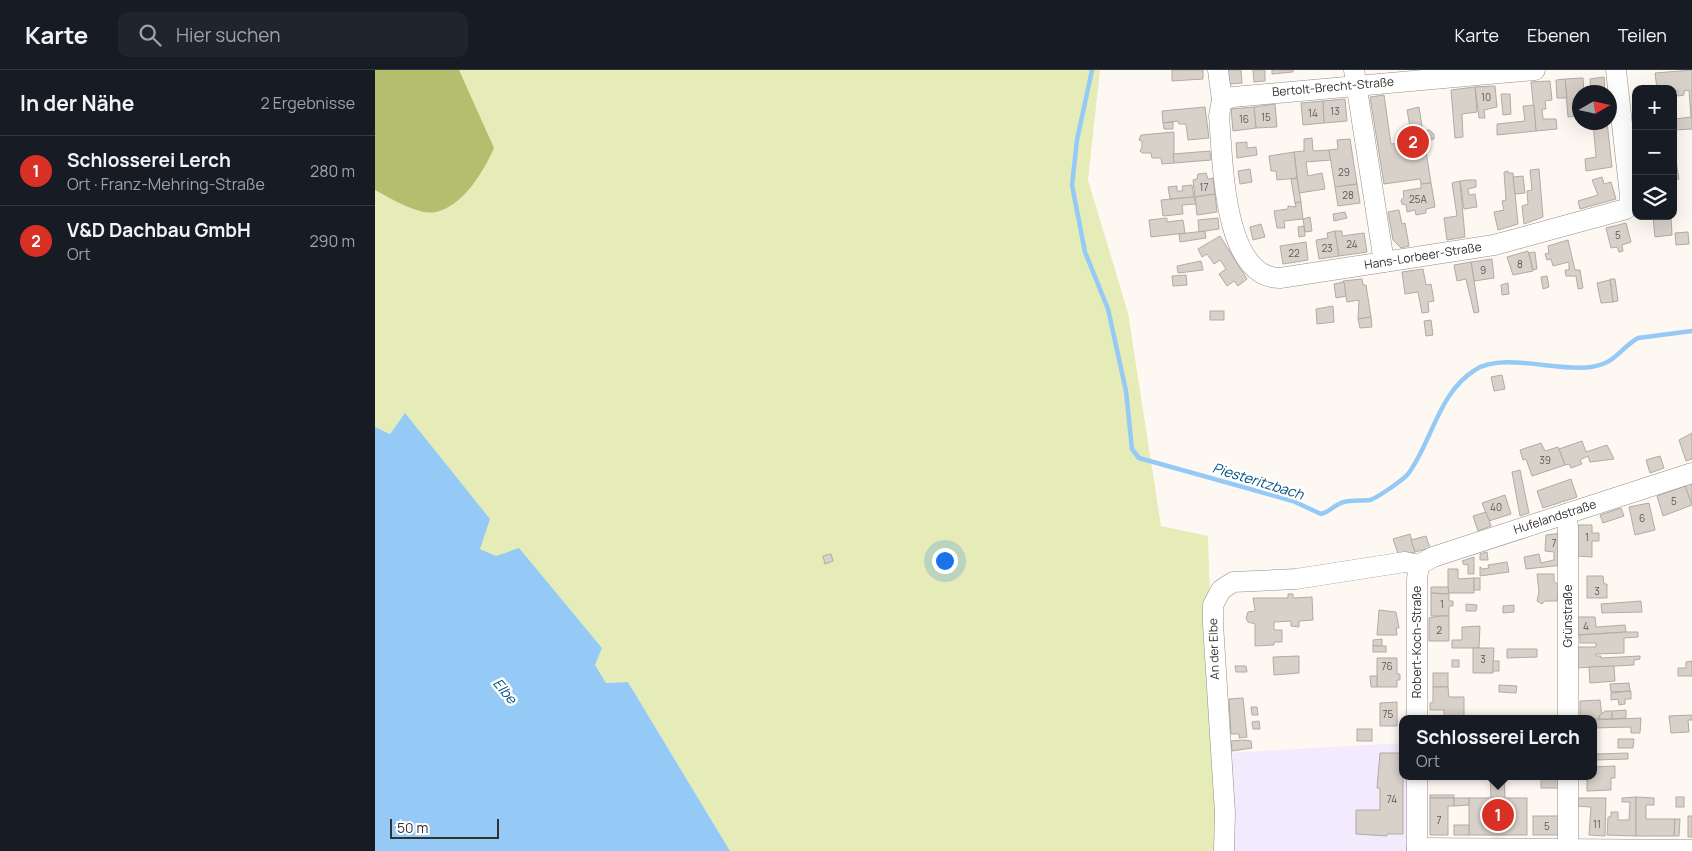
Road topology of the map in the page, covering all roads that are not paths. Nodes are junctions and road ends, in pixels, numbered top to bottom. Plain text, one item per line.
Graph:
1 (1219, 70) edge
2 (1535, 70) edge
3 (1616, 70) edge
4 (1354, 78) edge
5 (1222, 100) junction
6 (1384, 262) junction
7 (1692, 473) edge
8 (1565, 514) junction
9 (1419, 565) junction
10 (1417, 715) edge
11 (1568, 715) edge
12 (1417, 780) edge
13 (1568, 780) edge
14 (1417, 849) edge
15 (1568, 850) edge
16 (1692, 850) edge
17 (1224, 851) edge

1 - 5 street, Hans-Lorbeer-Straße
2 - 4 street, Bertolt-Brecht-Straße
3 - 6 street, Hans-Lorbeer-Straße
4 - 5 street, Bertolt-Brecht-Straße
4 - 6 street
5 - 6 street, Hans-Lorbeer-Straße
7 - 8 street, Hufelandstraße
8 - 9 street, Hufelandstraße
8 - 11 street, Grünstraße
9 - 10 street, Robert-Koch-Straße
9 - 17 street, An der Elbe
12 - 14 street
13 - 15 street
14 - 15 street
15 - 16 street

